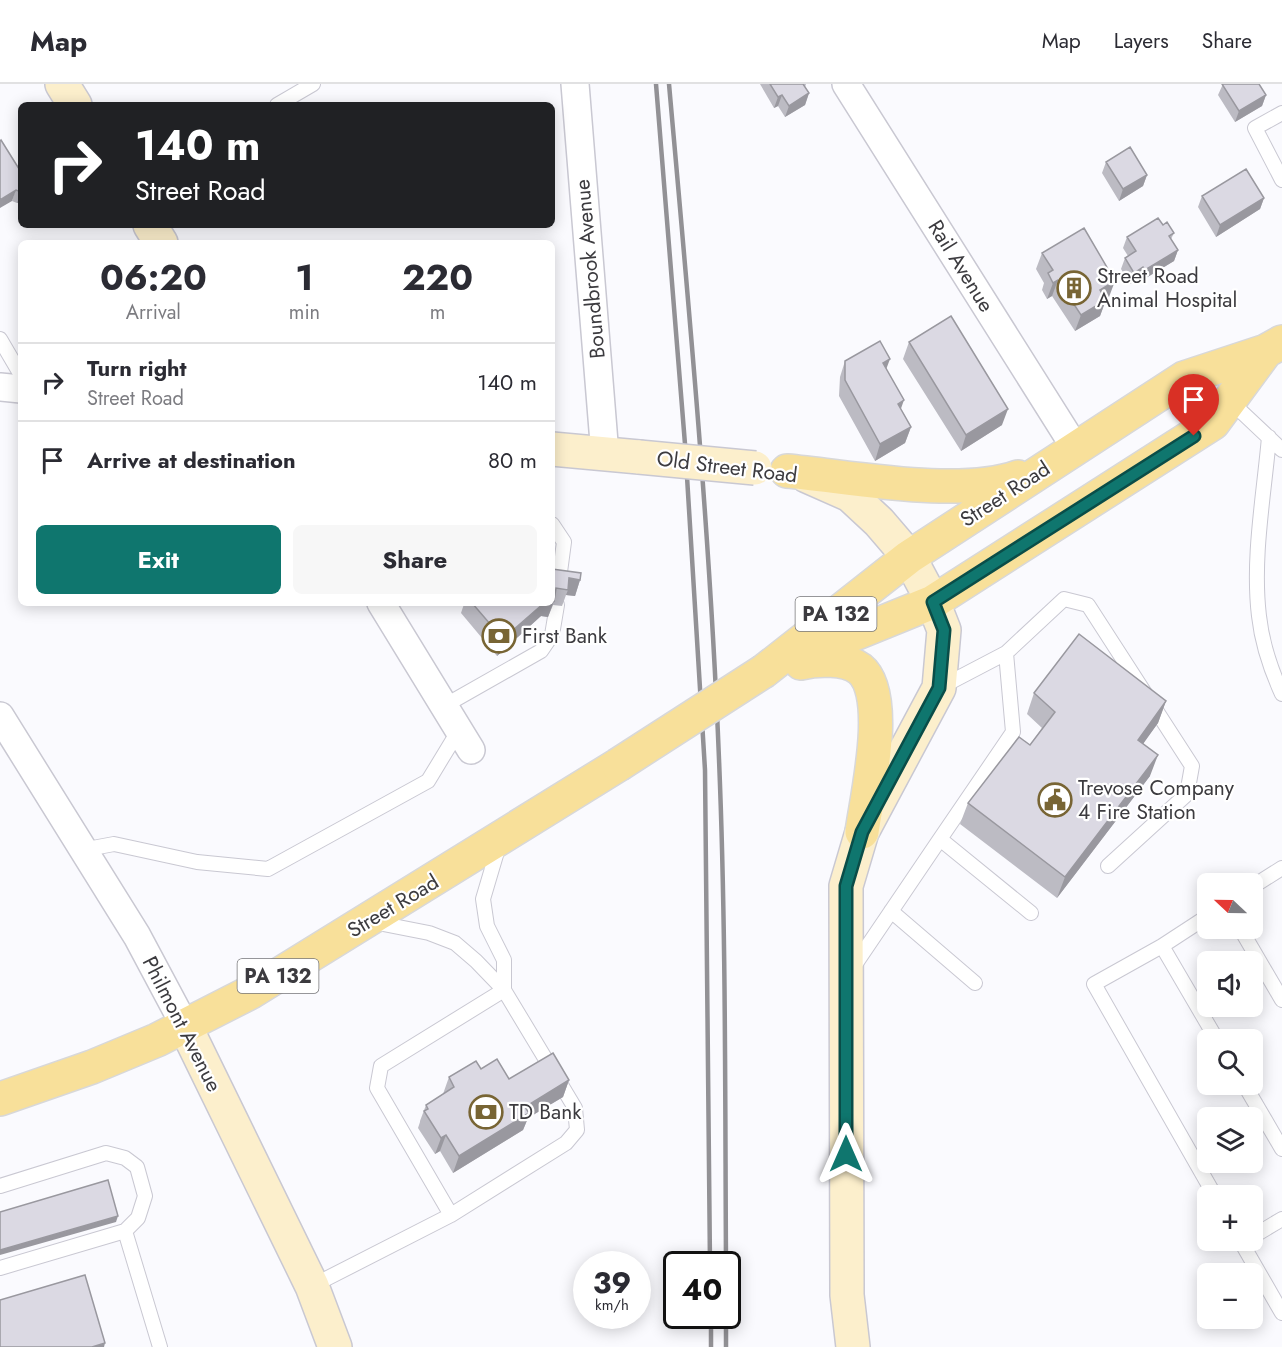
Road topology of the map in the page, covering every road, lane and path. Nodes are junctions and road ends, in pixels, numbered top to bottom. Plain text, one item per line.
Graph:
1 (62, 84) edge
2 (313, 84) edge
3 (574, 84) edge
4 (847, 84) edge
5 (290, 90) edge
6 (73, 102) edge
7 (280, 102) edge
8 (1282, 113) edge
9 (1282, 180) edge
10 (0, 339) edge
11 (1274, 347) edge
12 (18, 370) edge
13 (0, 387) edge
14 (18, 389) edge
15 (1230, 401) junction
16 (1269, 437) junction
17 (555, 449) edge
18 (1076, 449) junction
19 (1282, 450) edge
20 (605, 454) junction
21 (1045, 468) junction
22 (787, 471) junction
23 (555, 528) edge
24 (909, 557) junction
25 (558, 587) edge
26 (933, 602) junction
27 (557, 605) edge
28 (383, 606) edge
29 (1006, 653) junction
30 (764, 671) junction
31 (939, 688) junction
32 (1282, 694) edge
33 (444, 706) junction
34 (0, 716) edge
35 (465, 740) joint
36 (862, 832) junction
37 (502, 838) junction
38 (940, 839) junction
39 (82, 850) junction
40 (1108, 866) dead end
41 (1282, 868) edge
42 (1263, 880) edge
43 (891, 911) junction
44 (1031, 913) dead end
45 (368, 921) junction
46 (1197, 923) edge
47 (1246, 939) edge
48 (1162, 946) junction
49 (846, 977) junction
50 (975, 983) dead end
51 (504, 990) junction
52 (1282, 1000) edge
53 (185, 1026) junction
54 (1211, 1029) edge
55 (1250, 1095) edge
56 (0, 1099) edge
57 (1282, 1149) edge
58 (1209, 1185) edge
59 (0, 1186) edge
60 (451, 1215) junction
61 (1282, 1219) edge
62 (1263, 1230) edge
63 (125, 1231) junction
64 (1251, 1251) edge
65 (0, 1268) edge
66 (312, 1286) junction
67 (1282, 1313) edge
68 (160, 1347) edge
69 (335, 1347) edge
70 (853, 1347) edge

1 - 6 street
2 - 5 lane
3 - 20 street, Boundbrook Avenue
4 - 18 street, Rail Avenue
5 - 7 lane
8 - 9 lane
10 - 12 lane
11 - 15 main road, Street Road / PA 132
11 - 18 main road, Street Road / PA 132
13 - 14 street
15 - 16 lane
15 - 26 main road, Street Road / PA 132
16 - 19 lane
16 - 32 lane
17 - 20 street, Old Street Road
18 - 21 main road, Street Road / PA 132
20 - 22 street, Old Street Road, bridge
21 - 22 main road
21 - 24 main road, Street Road / PA 132
22 - 24 street, Old Street Road
23 - 25 lane
24 - 26 street, Old Street Road
24 - 30 main road, Street Road / PA 132
26 - 30 main road, Street Road / PA 132
26 - 31 street, Old Street Road
27 - 33 lane
28 - 33 street
29 - 31 lane
29 - 38 lane
29 - 40 lane
30 - 36 main road
30 - 37 main road, Street Road / PA 132, bridge
31 - 36 street
33 - 35 street
34 - 39 street, Philmont Avenue
35 - 39 lane
36 - 49 street
37 - 45 main road, Street Road / PA 132
37 - 51 lane
38 - 43 lane
38 - 44 lane
39 - 53 street, Philmont Avenue
41 - 42 lane
43 - 49 lane
43 - 50 lane
45 - 51 lane
45 - 53 main road, Street Road / PA 132
46 - 48 lane
47 - 52 lane
48 - 54 lane
48 - 58 lane
49 - 70 street
51 - 60 lane
51 - 60 lane
53 - 56 main road, Street Road / PA 132
53 - 66 street, Philmont Avenue
55 - 57 lane
59 - 63 lane
60 - 66 lane
61 - 62 lane
63 - 65 lane
63 - 68 lane
64 - 67 lane
66 - 69 street, Philmont Avenue

